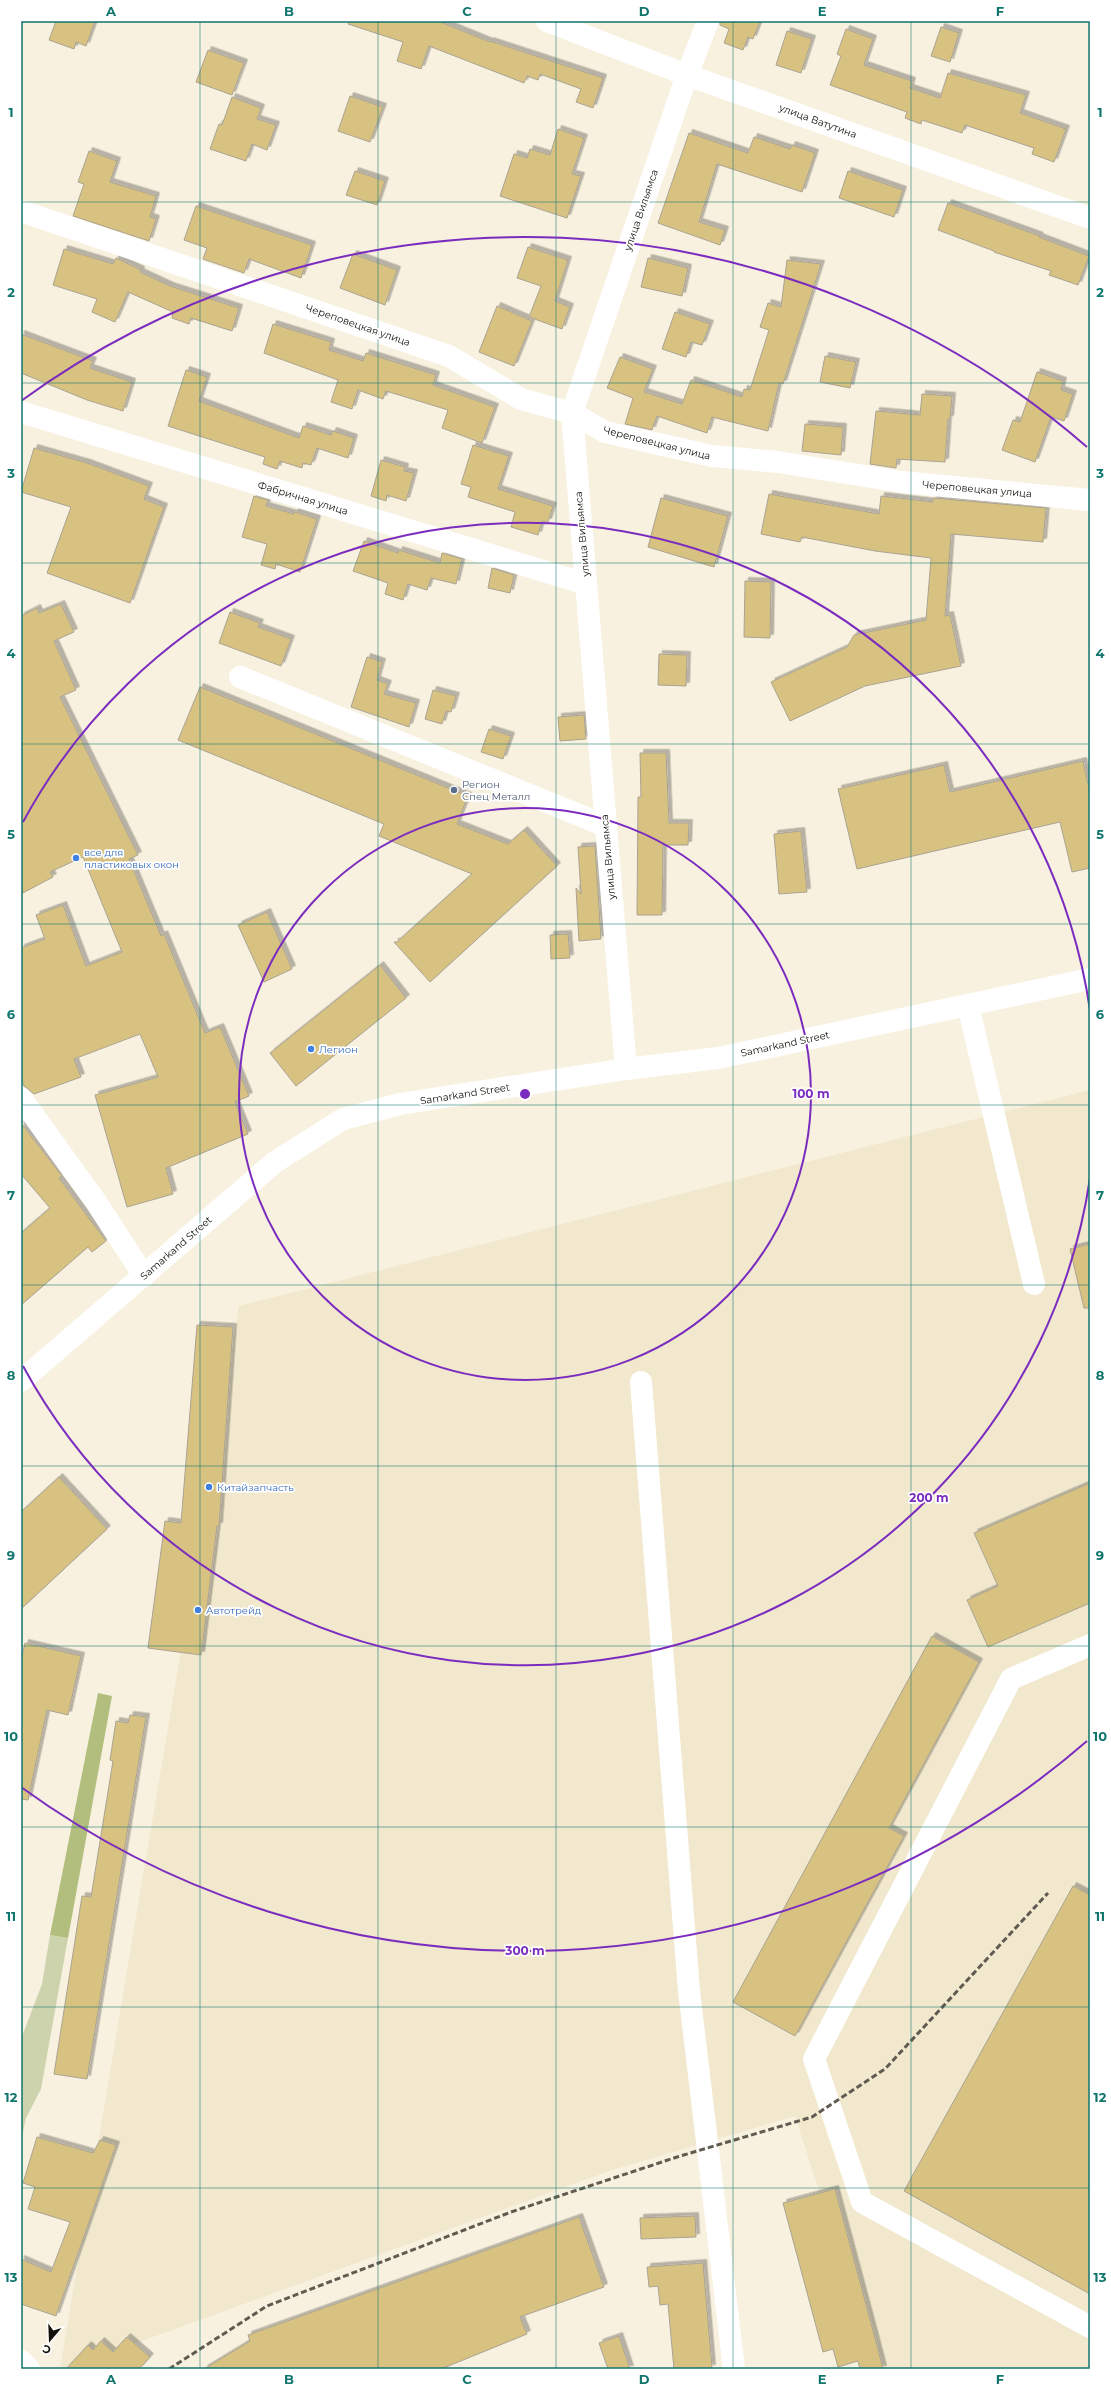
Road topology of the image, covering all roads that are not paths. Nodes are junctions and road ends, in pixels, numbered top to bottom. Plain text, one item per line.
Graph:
1 (547, 21) edge
2 (708, 21) edge
3 (687, 75) junction
4 (24, 212) dead end
5 (1090, 218) edge
6 (21, 412) edge
7 (572, 413) junction
8 (1089, 500) edge
9 (586, 584) junction
10 (240, 677) dead end
11 (606, 826) junction
12 (1090, 979) edge
13 (968, 1005) junction
14 (626, 1069) junction
15 (21, 1098) edge
16 (144, 1276) junction
17 (1034, 1284) dead end
18 (21, 1381) edge
19 (641, 1382) dead end
20 (1090, 1645) edge
21 (1090, 2327) edge
22 (21, 2361) edge
23 (29, 2369) edge
24 (734, 2369) edge

1 - 3 street, улица Ватутина
2 - 3 street, улица Вильямса
3 - 5 street, улица Ватутина
3 - 7 street, улица Вильямса
4 - 7 street, Череповецкая улица
6 - 9 street, Фабричная улица
7 - 8 street, Череповецкая улица
7 - 9 street, улица Вильямса
9 - 11 street, улица Вильямса
10 - 11 street
11 - 14 street, улица Вильямса
12 - 13 street, Samarkand Street
13 - 14 street, Samarkand Street
13 - 17 street
14 - 16 street, Samarkand Street
15 - 16 street
16 - 18 street, Samarkand Street
19 - 24 street
20 - 21 street
22 - 23 street

